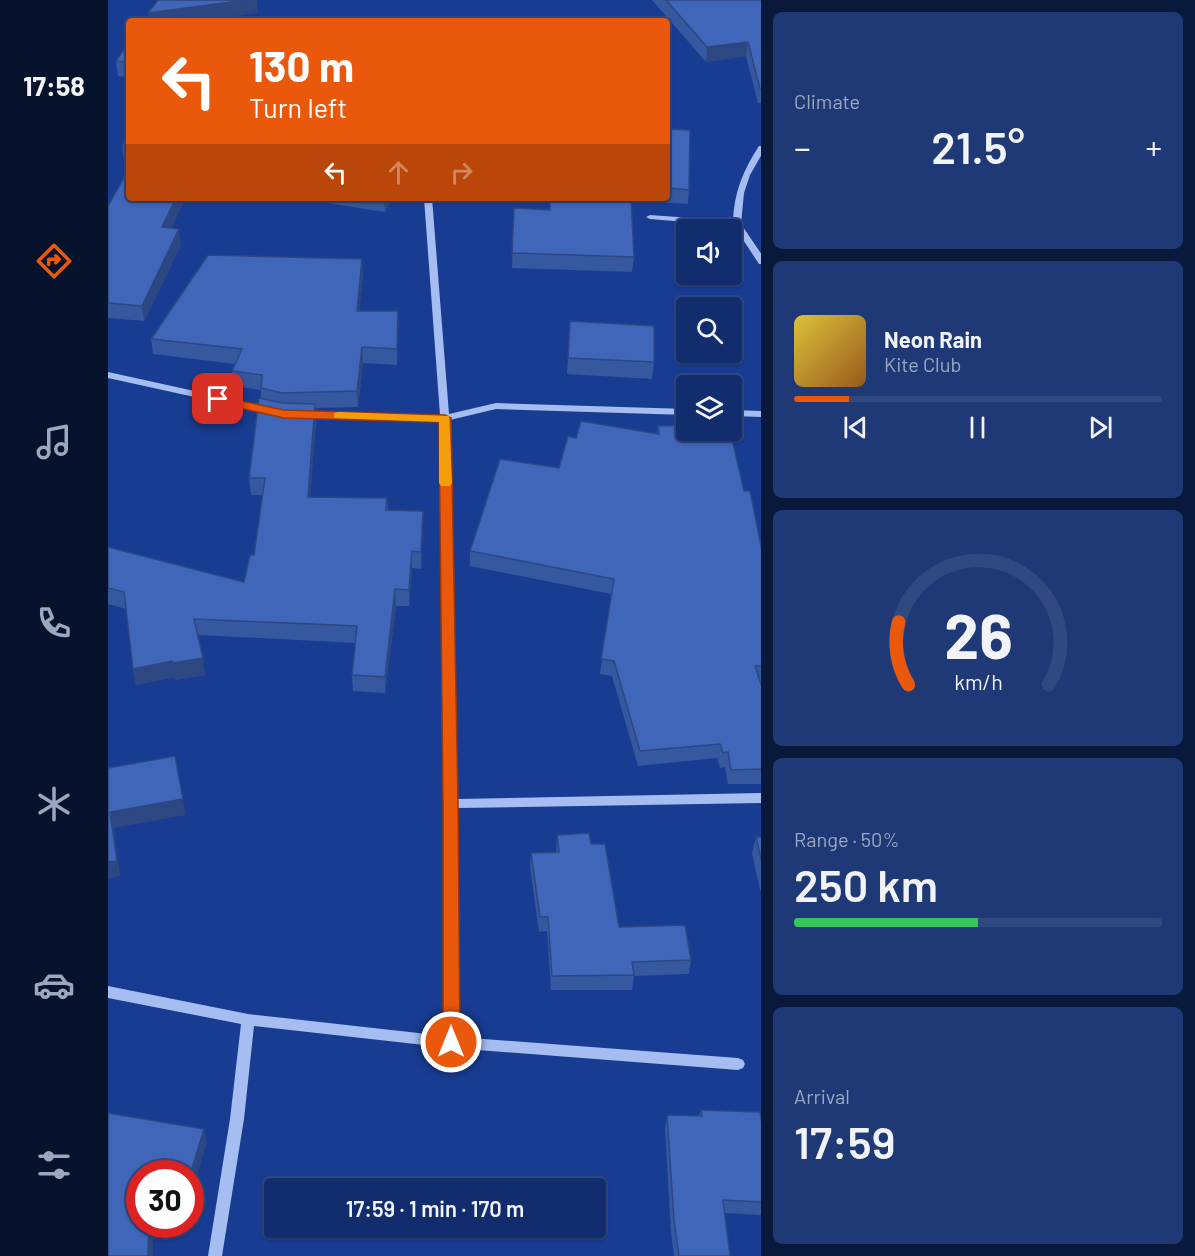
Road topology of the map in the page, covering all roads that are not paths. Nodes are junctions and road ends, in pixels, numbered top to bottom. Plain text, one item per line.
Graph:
1 (761, 149) edge
2 (428, 201) edge
3 (650, 217) dead end
4 (676, 219) edge
5 (737, 219) edge
6 (742, 232) edge
7 (761, 260) edge
8 (108, 375) edge
9 (676, 412) edge
10 (742, 413) edge
11 (284, 414) edge
12 (295, 414) edge
13 (761, 414) edge
14 (445, 418) junction
15 (761, 798) edge
16 (451, 804) junction
17 (108, 992) edge
18 (248, 1020) junction
19 (451, 1042) junction
20 (738, 1064) dead end
21 (215, 1256) edge

1 - 5 street
2 - 14 street
3 - 4 street
6 - 7 street
8 - 11 street
9 - 14 street
10 - 13 street
12 - 14 street
14 - 16 street
15 - 16 street
16 - 19 street
17 - 18 street
18 - 19 street
18 - 21 street
19 - 20 street

